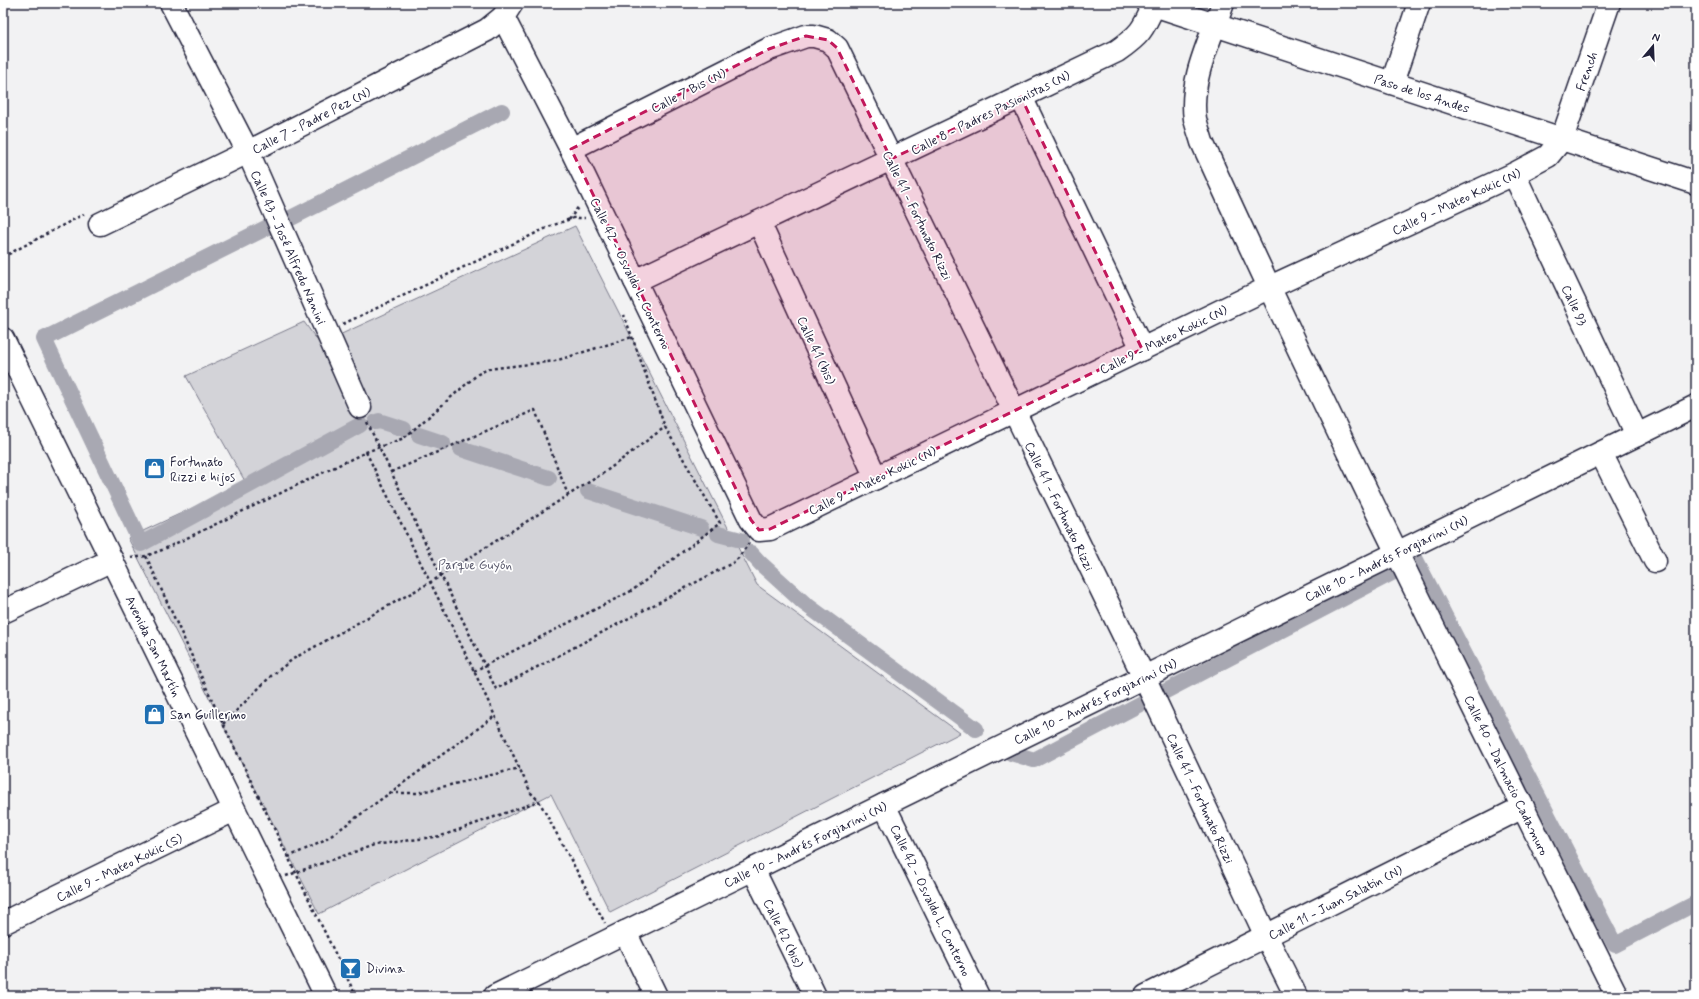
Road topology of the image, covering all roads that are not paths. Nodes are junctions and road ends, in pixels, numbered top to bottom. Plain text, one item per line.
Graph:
1 (171, 3) edge
2 (1223, 3) edge
3 (1419, 3) edge
4 (1609, 3) edge
5 (1151, 4) edge
6 (507, 10) edge
7 (1215, 25) junction
8 (806, 36) joint
9 (1392, 83) junction
10 (1021, 97) junction
11 (1562, 139) junction
12 (571, 149) junction
13 (248, 152) junction
14 (891, 159) junction
15 (1514, 174) junction
16 (1696, 183) edge
17 (759, 222) junction
18 (100, 224) road end
19 (635, 281) junction
20 (1268, 288) junction
21 (3, 339) edge
22 (1142, 349) junction
23 (1696, 406) edge
24 (360, 407) road end
25 (1013, 412) junction
26 (1637, 435) junction
27 (1600, 453) junction
28 (876, 478) junction
29 (759, 530) joint
30 (1396, 553) junction
31 (112, 560) junction
32 (1655, 561) dead end
33 (3, 612) edge
34 (1144, 677) junction
35 (884, 805) junction
36 (1523, 807) junction
37 (234, 810) junction
38 (752, 869) junction
39 (3, 923) edge
40 (619, 935) junction
41 (1266, 936) junction
42 (326, 996) edge
43 (495, 996) edge
44 (656, 996) edge
45 (815, 996) edge
46 (978, 996) edge
47 (1146, 996) edge
48 (1296, 996) edge
49 (1617, 996) edge

1 - 13 street, Calle 43 - José Alfredo Nanini
2 - 7 street, Calle 40 - Dalmacio Cadamuro
3 - 9 street
4 - 11 street, French
5 - 7 street, Paso de los Andes
5 - 10 street, Calle 8 - Padres Pasionistas (N)
6 - 12 street, Calle 42 - Osvaldo L. Conterno
6 - 13 street, Calle 7 - Padre Pez (N)
7 - 9 street, Paso de los Andes
7 - 20 street, Calle 40 - Dalmacio Cadamuro
8 - 12 street, Calle 7 Bis (N)
8 - 14 street, Calle 41 - Fortunato Rizzi
9 - 11 street, Paso de los Andes
10 - 14 street, Calle 8 - Padres Pasionistas (N)
10 - 22 street
11 - 15 street, Calle 9 - Mateo Kokic (N)
11 - 16 street, Paso de los Andes
12 - 19 street, Calle 42 - Osvaldo L. Conterno
13 - 18 street, Calle 7 - Padre Pez (N)
13 - 24 street, Calle 43 - José Alfredo Nanini
14 - 17 street, Calle 8 - Padres Pasionistas (N)
14 - 25 street, Calle 41 - Fortunato Rizzi
15 - 20 street, Calle 9 - Mateo Kokic (N)
15 - 26 street, Calle 93
17 - 19 street, Calle 8 - Padres Pasionistas (N)
17 - 28 street, Calle 41 (bis)
19 - 29 street, Calle 42 - Osvaldo L. Conterno
20 - 22 street, Calle 9 - Mateo Kokic (N)
20 - 30 street, Calle 40 - Dalmacio Cadamuro
21 - 31 street, Avenida San Martín
22 - 25 street, Calle 9 - Mateo Kokic (N)
23 - 26 street, Calle 10 - Andrés Forgiarini (N)
25 - 28 street, Calle 9 - Mateo Kokic (N)
25 - 34 street, Calle 41 - Fortunato Rizzi
26 - 27 street, Calle 10 - Andrés Forgiarini (N)
27 - 30 street, Calle 10 - Andrés Forgiarini (N)
27 - 32 street
28 - 29 street, Calle 9 - Mateo Kokic (N)
30 - 34 street, Calle 10 - Andrés Forgiarini (N)
30 - 36 street, Calle 40 - Dalmacio Cadamuro
31 - 33 street
31 - 37 street, Avenida San Martín
34 - 35 street, Calle 10 - Andrés Forgiarini (N)
34 - 41 street, Calle 41 - Fortunato Rizzi
35 - 38 street, Calle 10 - Andrés Forgiarini (N)
35 - 46 street, Calle 42 - Osvaldo L. Conterno
36 - 41 street, Calle 11 - Juan Salatin (N)
36 - 49 street, Calle 40 - Dalmacio Cadamuro
37 - 39 street, Calle 9 - Mateo Kokic (S)
37 - 42 street, Avenida San Martín
38 - 40 street, Calle 10 - Andrés Forgiarini (N)
38 - 45 street, Calle 42 (bis)
40 - 43 street, Calle 10 - Andrés Forgiarini (N)
40 - 44 street
41 - 47 street, Calle 11 - Juan Salatin (N)
41 - 48 street, Calle 41 - Fortunato Rizzi

